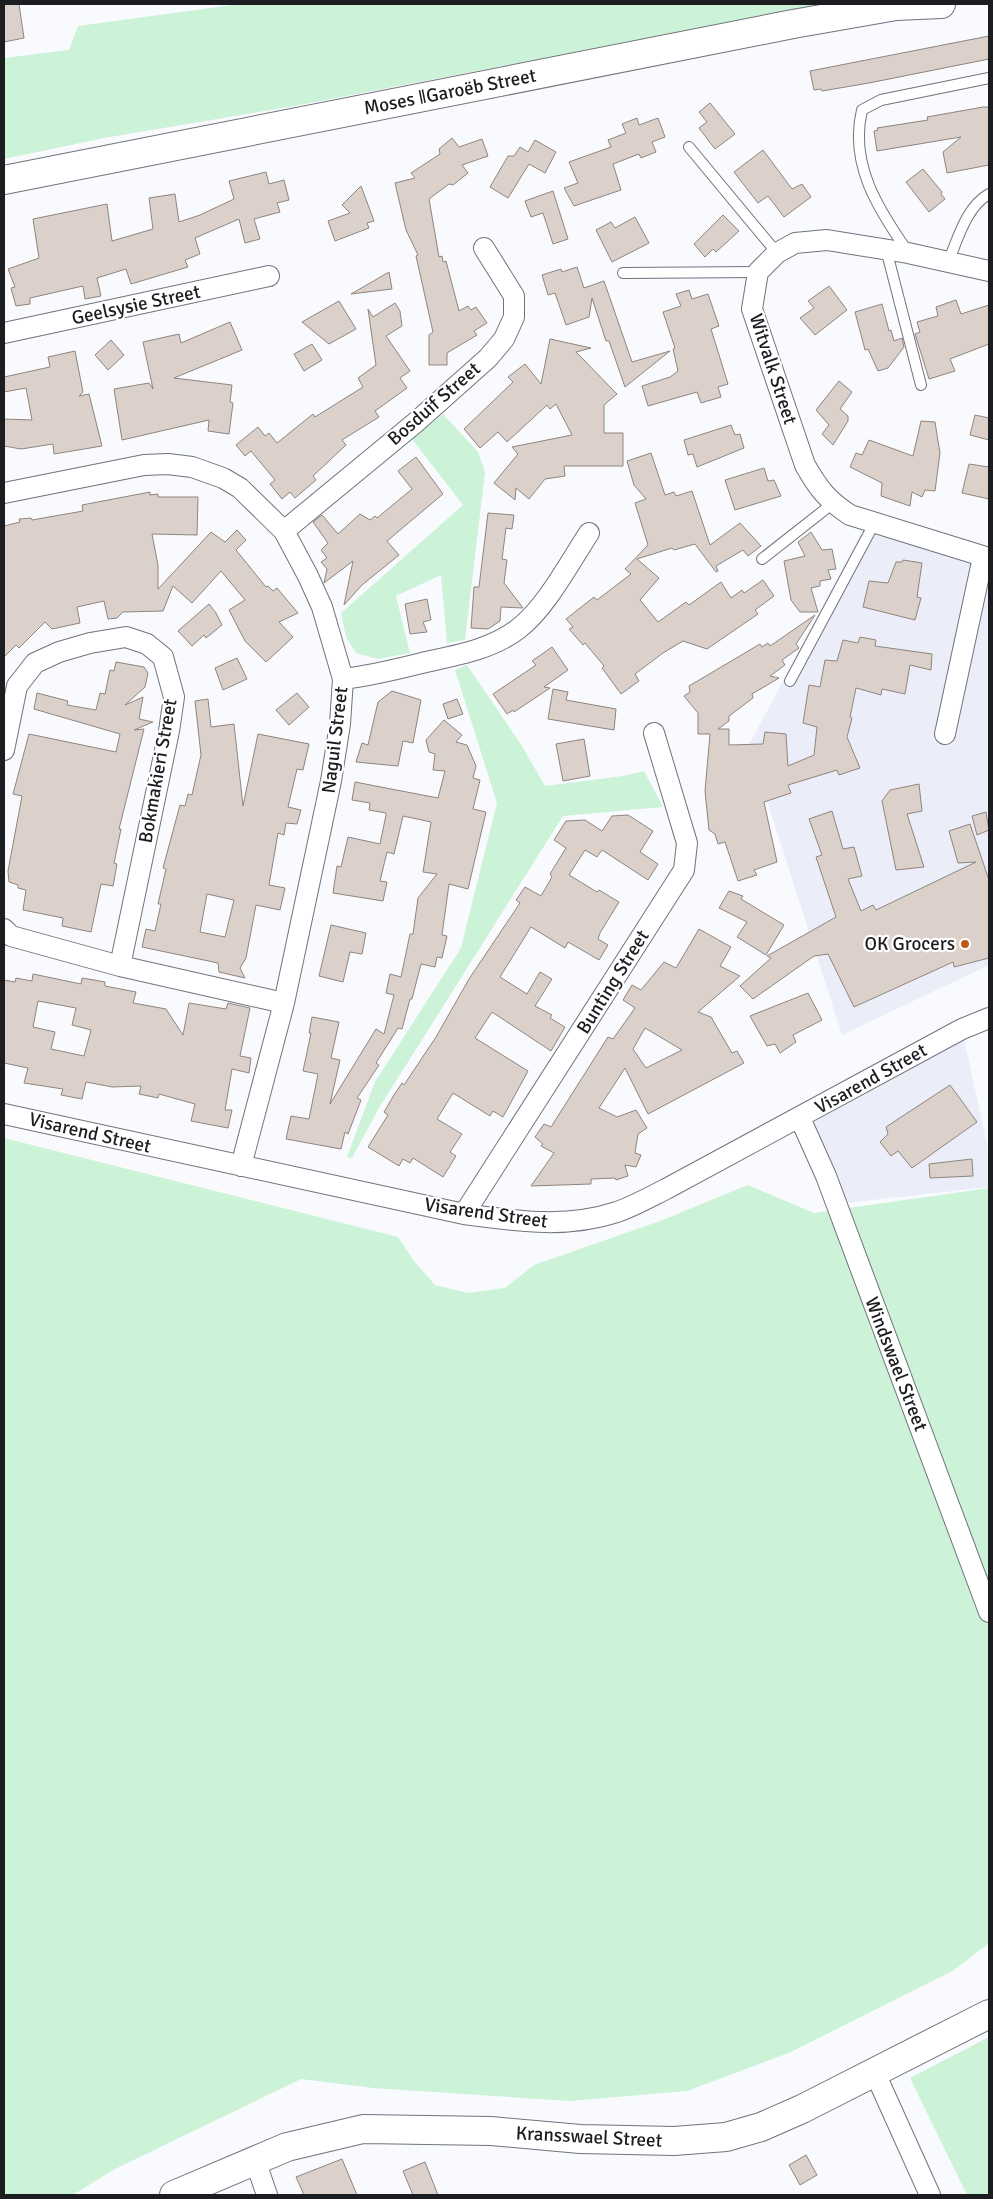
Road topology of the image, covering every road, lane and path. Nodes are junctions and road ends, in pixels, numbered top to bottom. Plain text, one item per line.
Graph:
1 (941, 4) edge
2 (899, 5) edge
3 (989, 78) edge
4 (689, 147) dead end
5 (4, 180) edge
6 (989, 194) edge
7 (484, 248) dead end
8 (886, 249) junction
9 (777, 253) junction
10 (908, 253) junction
11 (948, 262) junction
12 (989, 271) edge
13 (758, 272) junction
14 (623, 273) dead end
15 (269, 276) dead end
16 (4, 333) edge
17 (921, 385) dead end
18 (4, 493) edge
19 (832, 504) junction
20 (875, 522) junction
21 (284, 531) junction
22 (589, 534) dead end
23 (986, 557) edge
24 (762, 559) dead end
25 (343, 679) junction
26 (790, 681) dead end
27 (654, 733) dead end
28 (945, 734) dead end
29 (4, 750) edge
30 (4, 929) edge
31 (120, 966) junction
32 (284, 1003) junction
33 (989, 1018) edge
34 (4, 1114) edge
35 (800, 1118) junction
36 (242, 1166) junction
37 (464, 1214) junction
38 (989, 1612) edge
39 (989, 2014) edge
40 (875, 2073) junction
41 (255, 2160) junction
42 (174, 2195) edge
43 (267, 2195) edge
44 (930, 2195) edge

1 - 2 main road, Moses ǁGaroëb Street
2 - 5 main road, Moses ǁGaroëb Street
3 - 10 lane
4 - 9 lane
6 - 11 lane
7 - 21 street, Bosduif Street
8 - 9 street
8 - 10 street
8 - 17 lane
9 - 13 street
10 - 11 street
11 - 12 street
13 - 14 lane
13 - 19 street, Witvalk Street
15 - 16 street, Geelsysie Street
18 - 21 street, Naguil Street
19 - 20 street, Witvalk Street
19 - 24 lane
20 - 23 street, Witvalk Street
20 - 26 lane
21 - 25 street, Naguil Street
22 - 25 street
23 - 28 street
25 - 32 street, Naguil Street
27 - 37 street, Bunting Street
29 - 31 street, Bokmakieri Street
30 - 31 street
31 - 32 street
32 - 36 street, Naguil Street
33 - 35 street, Visarend Street
34 - 36 street, Visarend Street
35 - 37 street, Visarend Street
35 - 38 street, Windswael Street
36 - 37 street, Visarend Street
39 - 40 main road, Kransswael Street
40 - 41 main road, Kransswael Street
40 - 44 street
41 - 42 main road, Kransswael Street
41 - 43 street

